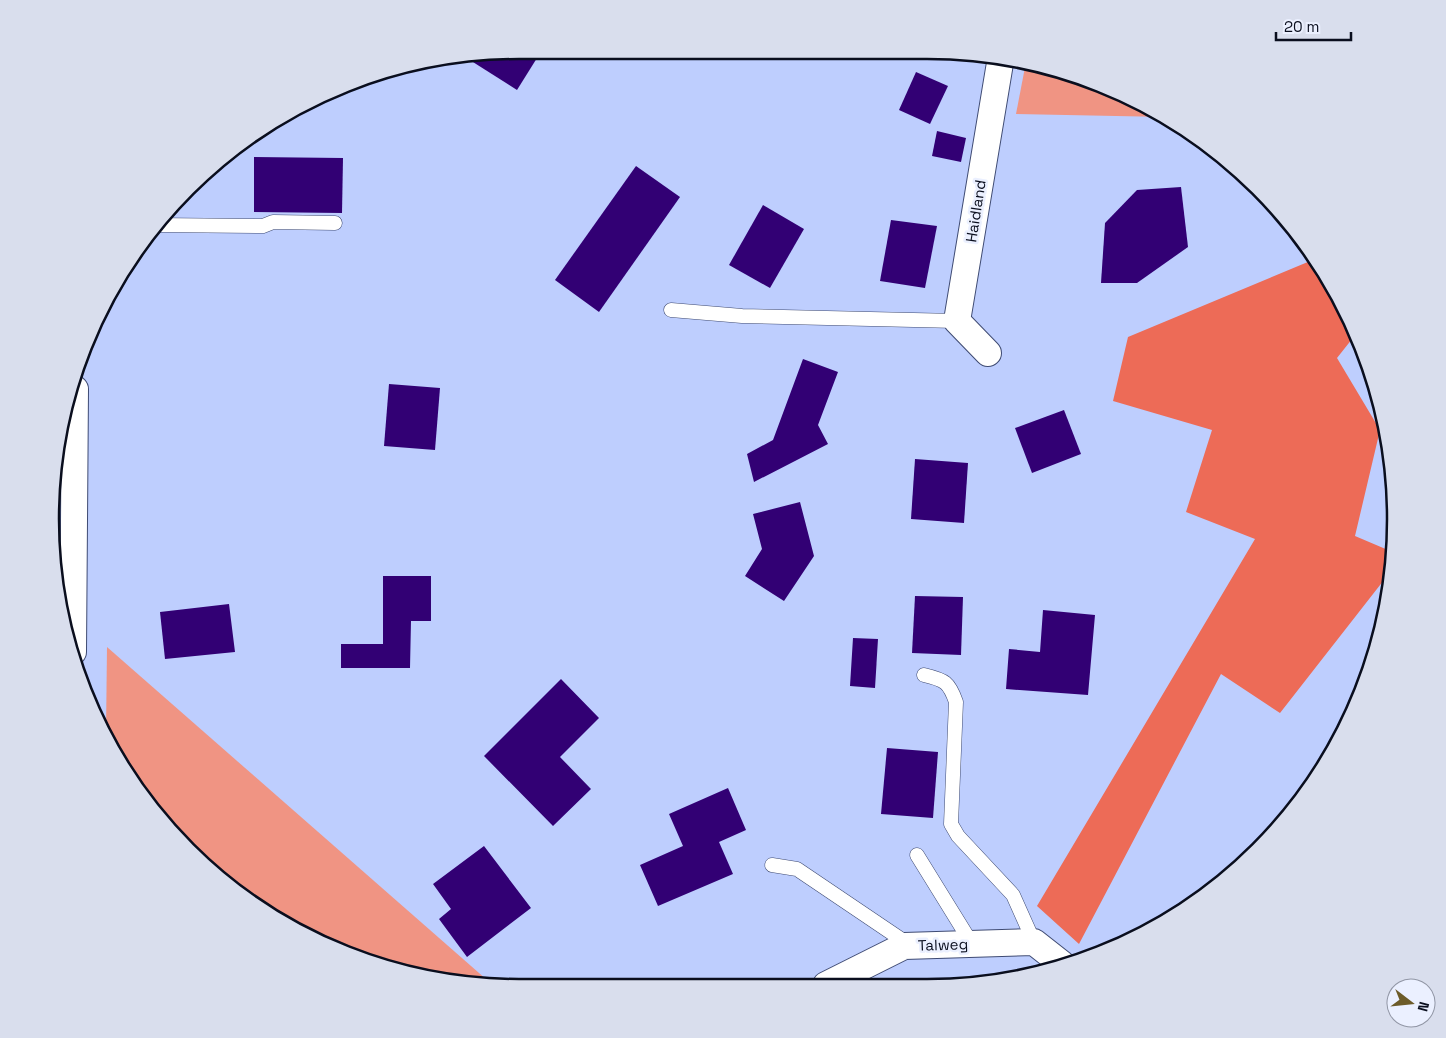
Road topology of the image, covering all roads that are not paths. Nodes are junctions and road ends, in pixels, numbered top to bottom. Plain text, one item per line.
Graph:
1 (1000, 65) edge
2 (335, 223) dead end
3 (165, 225) edge
4 (671, 310) dead end
5 (957, 321) junction
6 (988, 353) dead end
7 (75, 397) edge
8 (73, 634) edge
9 (924, 675) dead end
10 (917, 855) dead end
11 (772, 866) dead end
12 (1034, 942) junction
13 (972, 944) junction
14 (912, 946) junction
15 (1057, 960) edge
16 (838, 979) edge

1 - 5 street, Haidland
2 - 3 lane
4 - 5 lane
5 - 6 street
7 - 8 street
9 - 12 lane
10 - 13 lane
11 - 14 lane
12 - 13 street, Talweg
12 - 15 street
13 - 14 street, Talweg
14 - 16 street, Talweg

